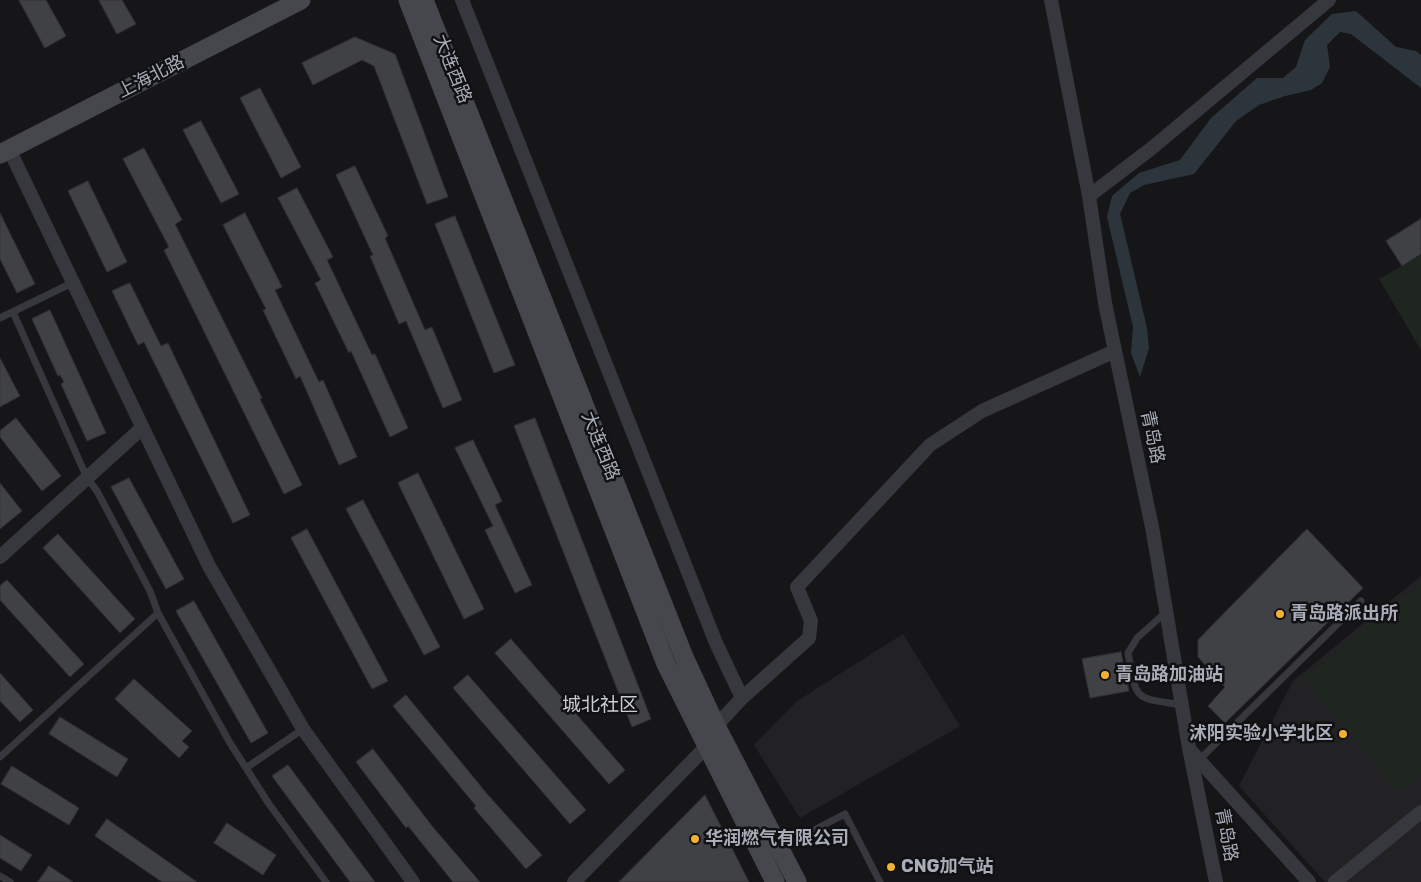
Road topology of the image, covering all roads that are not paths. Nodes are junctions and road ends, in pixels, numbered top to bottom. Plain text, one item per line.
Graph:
1 (301, 0) edge
2 (408, 0) edge
3 (424, 0) edge
4 (462, 0) edge
5 (1051, 0) edge
6 (1329, 0) edge
7 (5, 152) edge
8 (1089, 196) junction
9 (72, 283) junction
10 (13, 312) junction
11 (0, 318) edge
12 (1115, 351) junction
13 (142, 428) junction
14 (87, 478) junction
15 (2, 552) edge
16 (1361, 601) dead end
17 (1166, 612) junction
18 (158, 613) junction
19 (742, 698) junction
20 (1182, 705) junction
21 (716, 726) junction
22 (302, 729) junction
23 (706, 747) junction
24 (1189, 748) junction
25 (0, 757) edge
26 (1200, 760) junction
27 (246, 768) junction
28 (1421, 812) edge
29 (775, 840) junction
30 (0, 876) edge
31 (10, 882) edge
32 (326, 882) edge
33 (413, 882) edge
34 (574, 882) edge
35 (775, 882) edge
36 (797, 882) edge
37 (880, 882) edge
38 (1216, 882) edge
39 (1309, 882) edge
40 (1335, 882) edge

1 - 7 main road, 上海北路
2 - 23 main road, 大连西路
3 - 21 main road, 大连西路
4 - 19 street
5 - 8 street, 青岛路
6 - 8 street
7 - 9 street
8 - 12 street, 青岛路
9 - 10 lane
9 - 13 street
10 - 11 lane
10 - 14 lane
12 - 17 street, 青岛路
12 - 19 street
13 - 14 street
13 - 22 street
14 - 15 street
14 - 18 lane
16 - 26 lane
17 - 20 street, 青岛路
17 - 20 lane
18 - 25 lane
18 - 27 lane
19 - 21 street
20 - 24 street, 青岛路
21 - 29 main road, 大连西路
22 - 27 lane
22 - 33 street
23 - 34 street
23 - 35 main road, 大连西路
24 - 26 street
24 - 38 street, 青岛路
26 - 39 street
27 - 32 lane
28 - 40 street
29 - 36 main road, 大连西路
29 - 37 lane
30 - 31 lane

